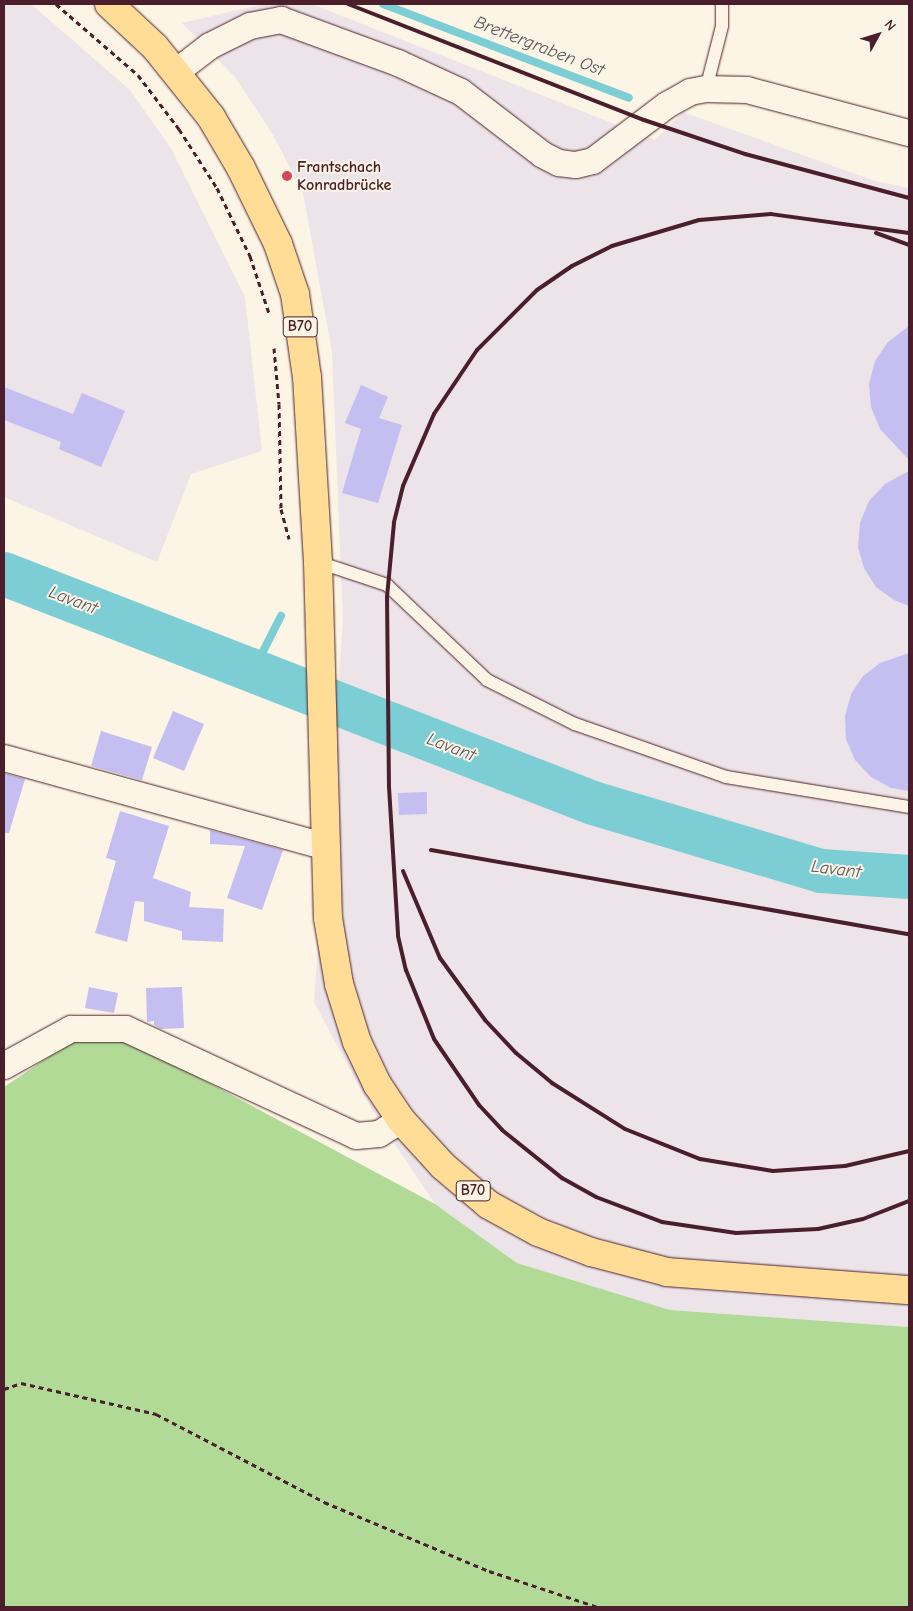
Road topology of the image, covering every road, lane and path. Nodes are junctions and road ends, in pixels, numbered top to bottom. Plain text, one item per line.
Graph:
1 (56, 4) edge
2 (109, 4) edge
3 (722, 4) edge
4 (176, 72) junction
5 (706, 89) junction
6 (909, 133) edge
7 (272, 320) dead end
8 (274, 339) dead end
9 (290, 546) dead end
10 (318, 562) junction
11 (4, 758) edge
12 (909, 807) edge
13 (324, 846) junction
14 (4, 1066) edge
15 (401, 1120) junction
16 (909, 1290) edge
17 (4, 1389) edge
18 (598, 1607) edge

1 - 7 path
2 - 4 main road, B70
3 - 5 lane
4 - 5 street
4 - 10 main road, B70
5 - 6 street
8 - 9 path
10 - 12 lane
10 - 13 main road, B70
11 - 13 street
13 - 15 main road, B70
14 - 15 street
15 - 16 main road, B70
17 - 18 path

